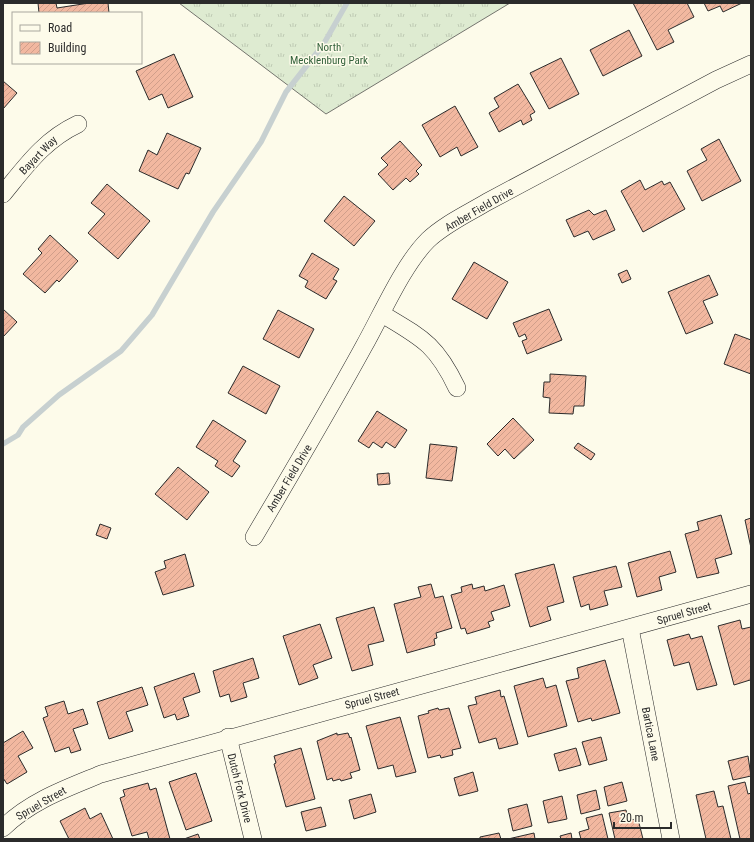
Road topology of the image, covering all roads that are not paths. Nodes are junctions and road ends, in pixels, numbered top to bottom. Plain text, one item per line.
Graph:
1 (751, 64) edge
2 (78, 124) dead end
3 (3, 194) edge
4 (382, 314) junction
5 (456, 388) dead end
6 (254, 537) dead end
7 (751, 594) edge
8 (630, 628) junction
9 (228, 738) junction
10 (3, 828) edge
11 (253, 839) edge
12 (671, 839) edge

1 - 4 street, Amber Field Drive
2 - 3 street, Bayart Way
4 - 5 street
4 - 6 street, Amber Field Drive
7 - 8 street, Spruel Street
8 - 9 street, Spruel Street
8 - 12 street, Bartica Lane
9 - 10 street, Spruel Street
9 - 11 street, Dutch Fork Drive

